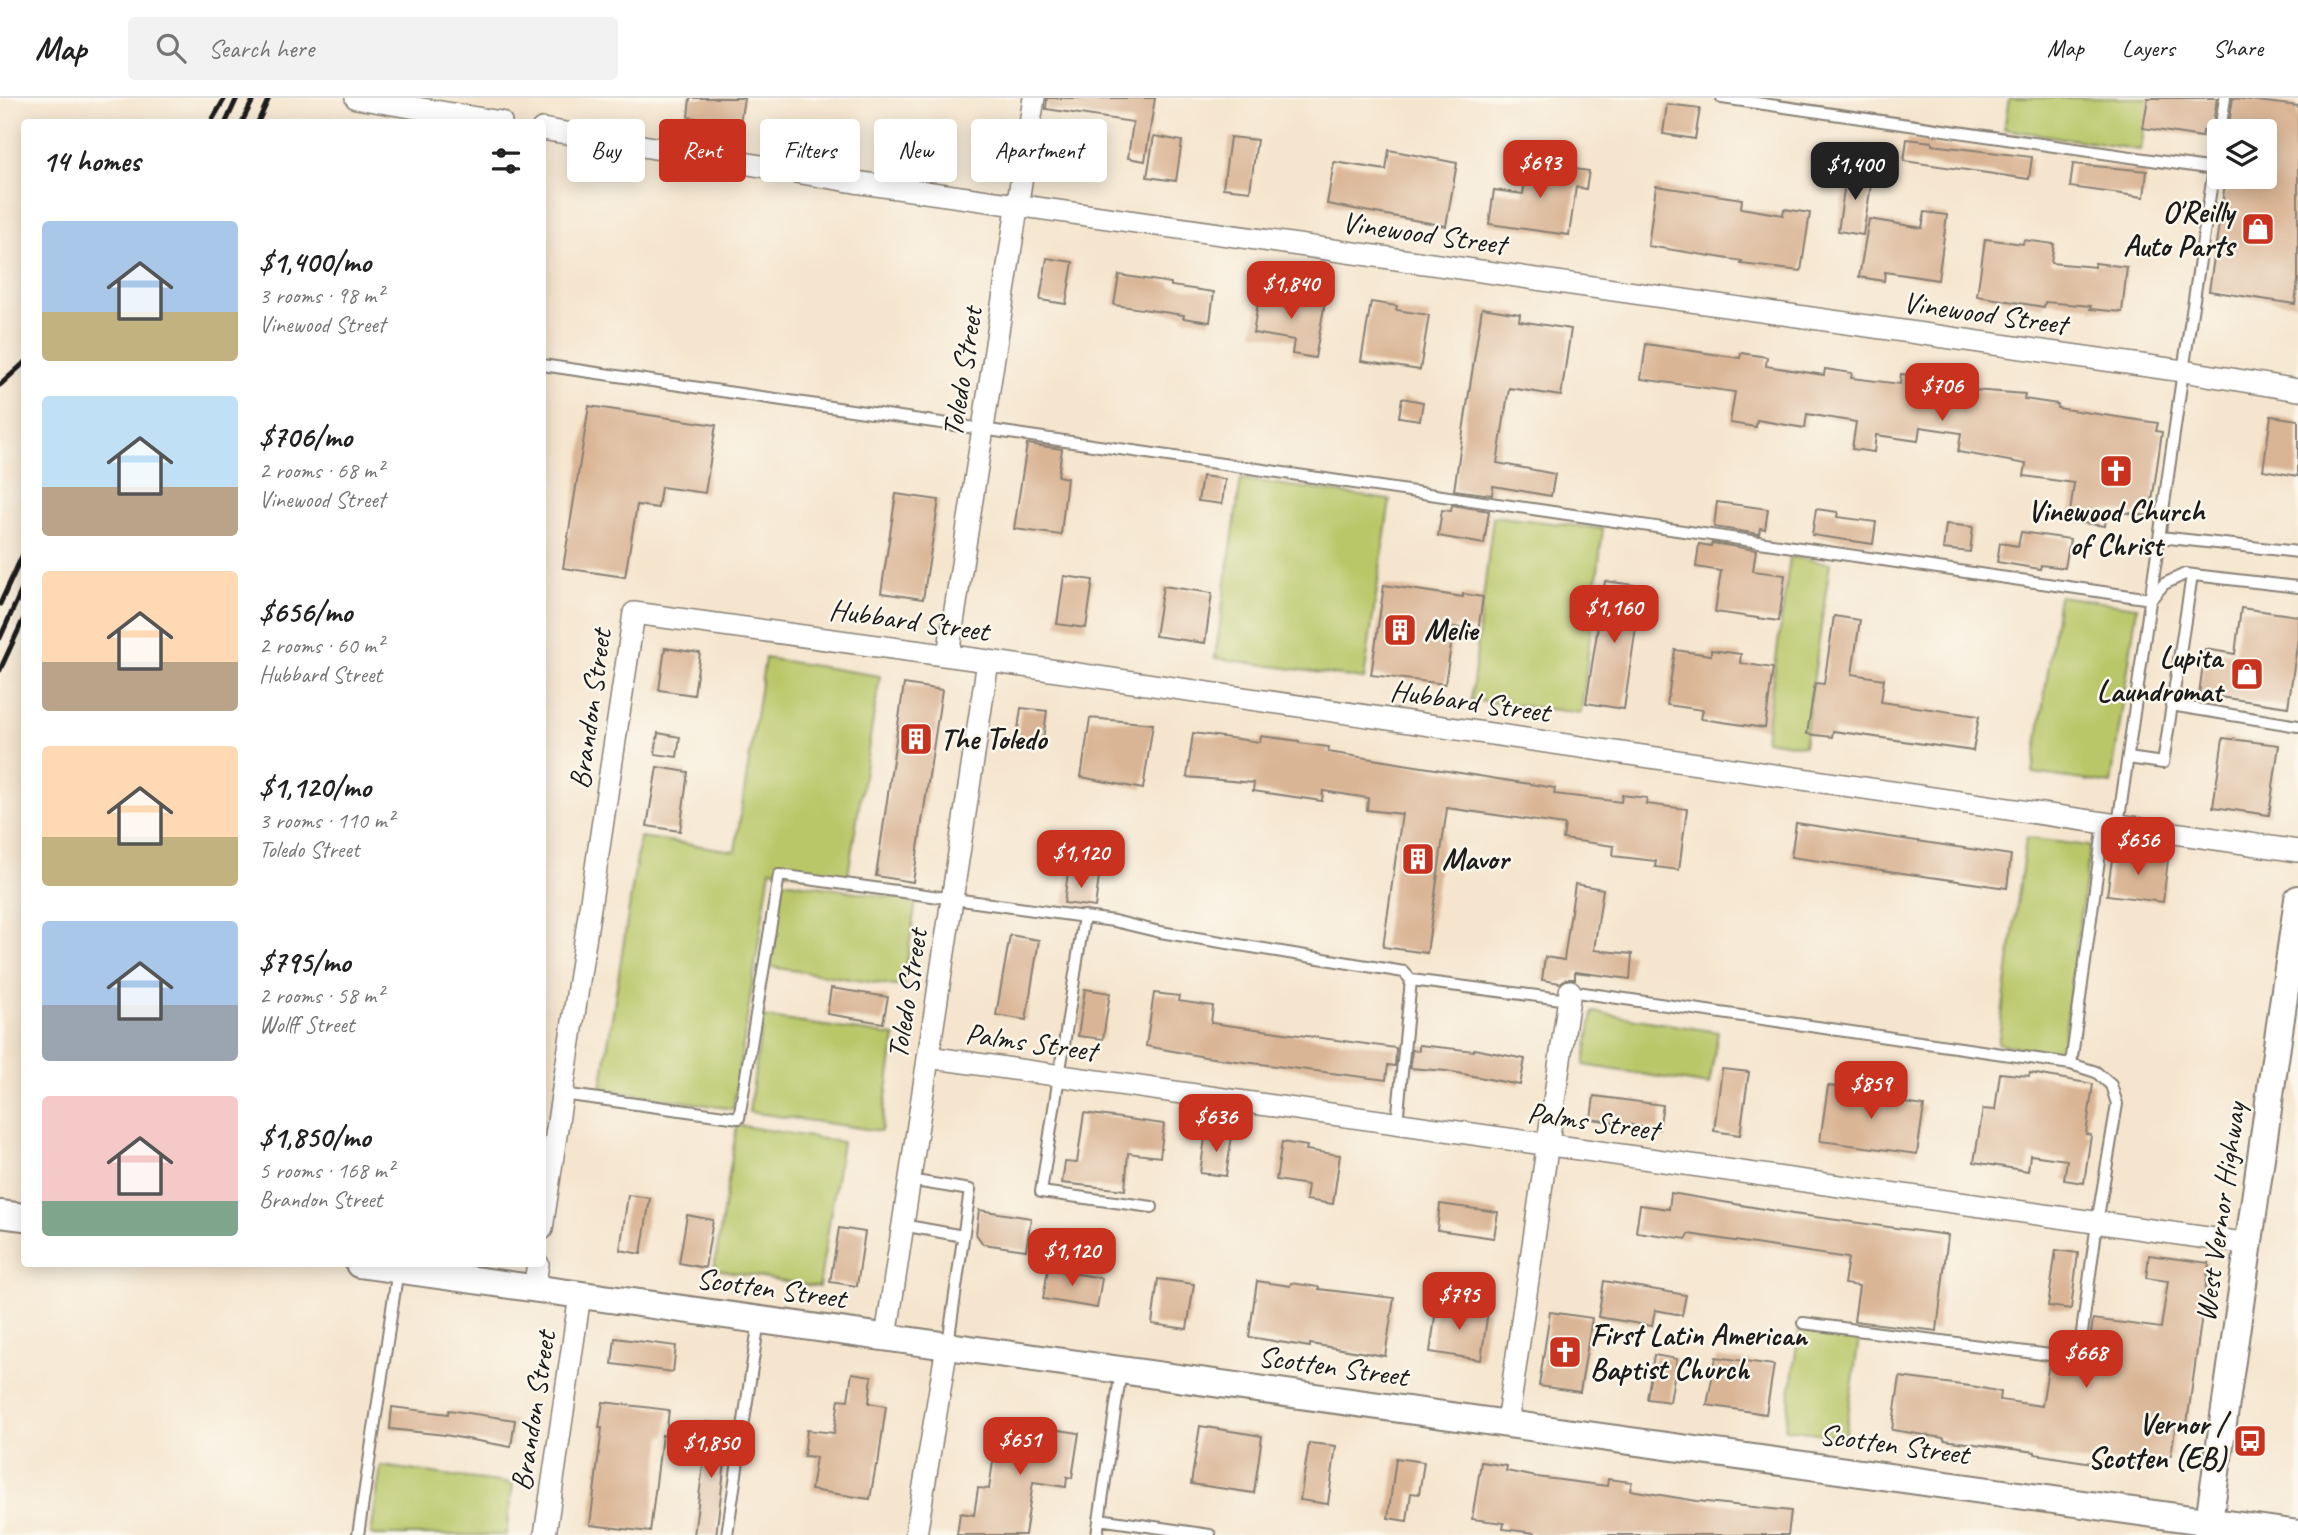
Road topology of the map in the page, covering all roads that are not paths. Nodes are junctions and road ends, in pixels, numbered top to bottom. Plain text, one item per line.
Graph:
1 (356, 98) edge
2 (1034, 98) edge
3 (1722, 98) edge
4 (2225, 98) edge
5 (483, 119) edge
6 (2222, 119) edge
7 (546, 131) edge
8 (2207, 168) edge
9 (2211, 189) edge
10 (1018, 205) junction
11 (546, 366) edge
12 (2183, 371) junction
13 (2298, 390) edge
14 (983, 430) junction
15 (2160, 537) junction
16 (2298, 552) edge
17 (2192, 575) junction
18 (2297, 583) edge
19 (2151, 599) junction
20 (634, 613) joint
21 (948, 655) junction
22 (988, 660) junction
23 (2171, 705) junction
24 (2298, 726) edge
25 (2128, 758) junction
26 (2111, 824) junction
27 (2298, 851) edge
28 (952, 898) junction
29 (2298, 899) edge
30 (1084, 916) junction
31 (1411, 980) junction
32 (1569, 995) junction
33 (928, 1057) junction
34 (2071, 1063) junction
35 (1059, 1075) junction
36 (562, 1094) junction
37 (1397, 1123) junction
38 (1548, 1144) junction
39 (909, 1180) junction
40 (546, 1202) edge
41 (1152, 1207) dead end
42 (0, 1214) edge
43 (21, 1217) edge
44 (2097, 1223) junction
45 (902, 1225) junction
46 (963, 1236) junction
47 (2250, 1244) junction
48 (382, 1267) edge
49 (398, 1269) junction
50 (536, 1276) edge
51 (580, 1295) junction
52 (759, 1320) junction
53 (1803, 1324) dead end
54 (886, 1337) junction
55 (947, 1346) junction
56 (1121, 1370) junction
57 (1507, 1424) junction
58 (1099, 1519) junction
59 (2208, 1528) edge
60 (2298, 1534) edge
61 (358, 1535) edge
62 (545, 1535) edge
63 (727, 1535) edge
64 (916, 1535) edge
65 (1097, 1535) edge
66 (1210, 1535) edge

1 - 5 street
2 - 10 street, Toledo Street
3 - 8 lane
4 - 6 lane
7 - 10 street, Vinewood Street
9 - 12 lane
10 - 12 street, Vinewood Street
10 - 14 street, Toledo Street
11 - 14 lane
12 - 13 street, Vinewood Street
12 - 15 lane
14 - 19 lane
14 - 21 street, Toledo Street
15 - 16 lane
15 - 19 lane
17 - 18 lane
17 - 19 lane
17 - 23 lane
19 - 25 lane
20 - 21 street, Hubbard Street
20 - 36 street, Brandon Street
21 - 22 street, Hubbard Street
22 - 26 street, Hubbard Street
22 - 28 street, Toledo Street
23 - 24 lane
23 - 25 lane
25 - 26 lane
26 - 27 street, Hubbard Street
26 - 34 lane
28 - 30 lane
28 - 33 street, Toledo Street
28 - 36 lane
29 - 47 street, West Vernor Highway
30 - 31 lane
30 - 35 lane
31 - 32 lane
31 - 37 lane
32 - 34 lane
32 - 38 street
33 - 35 street, Palms Street
33 - 39 street, Toledo Street
34 - 44 lane
35 - 37 street, Palms Street
35 - 41 lane
36 - 40 street, Brandon Street
37 - 38 street, Palms Street
38 - 44 street, Palms Street
38 - 57 street
39 - 45 street, Toledo Street
39 - 46 lane
42 - 43 street
44 - 47 street, Palms Street
44 - 53 lane
45 - 46 lane
45 - 54 street, Toledo Street
46 - 55 lane
47 - 59 street, West Vernor Highway
48 - 49 street, Scotten Street
49 - 50 street, Scotten Street
49 - 61 lane
50 - 51 street, Scotten Street
51 - 52 street, Scotten Street
51 - 62 street, Brandon Street
52 - 54 street, Scotten Street
52 - 63 lane
54 - 55 street, Scotten Street
55 - 56 street, Scotten Street
55 - 64 street
56 - 57 street, Scotten Street
56 - 58 lane
57 - 59 street, Scotten Street
58 - 65 lane
58 - 66 lane
59 - 60 street, Scotten Street

